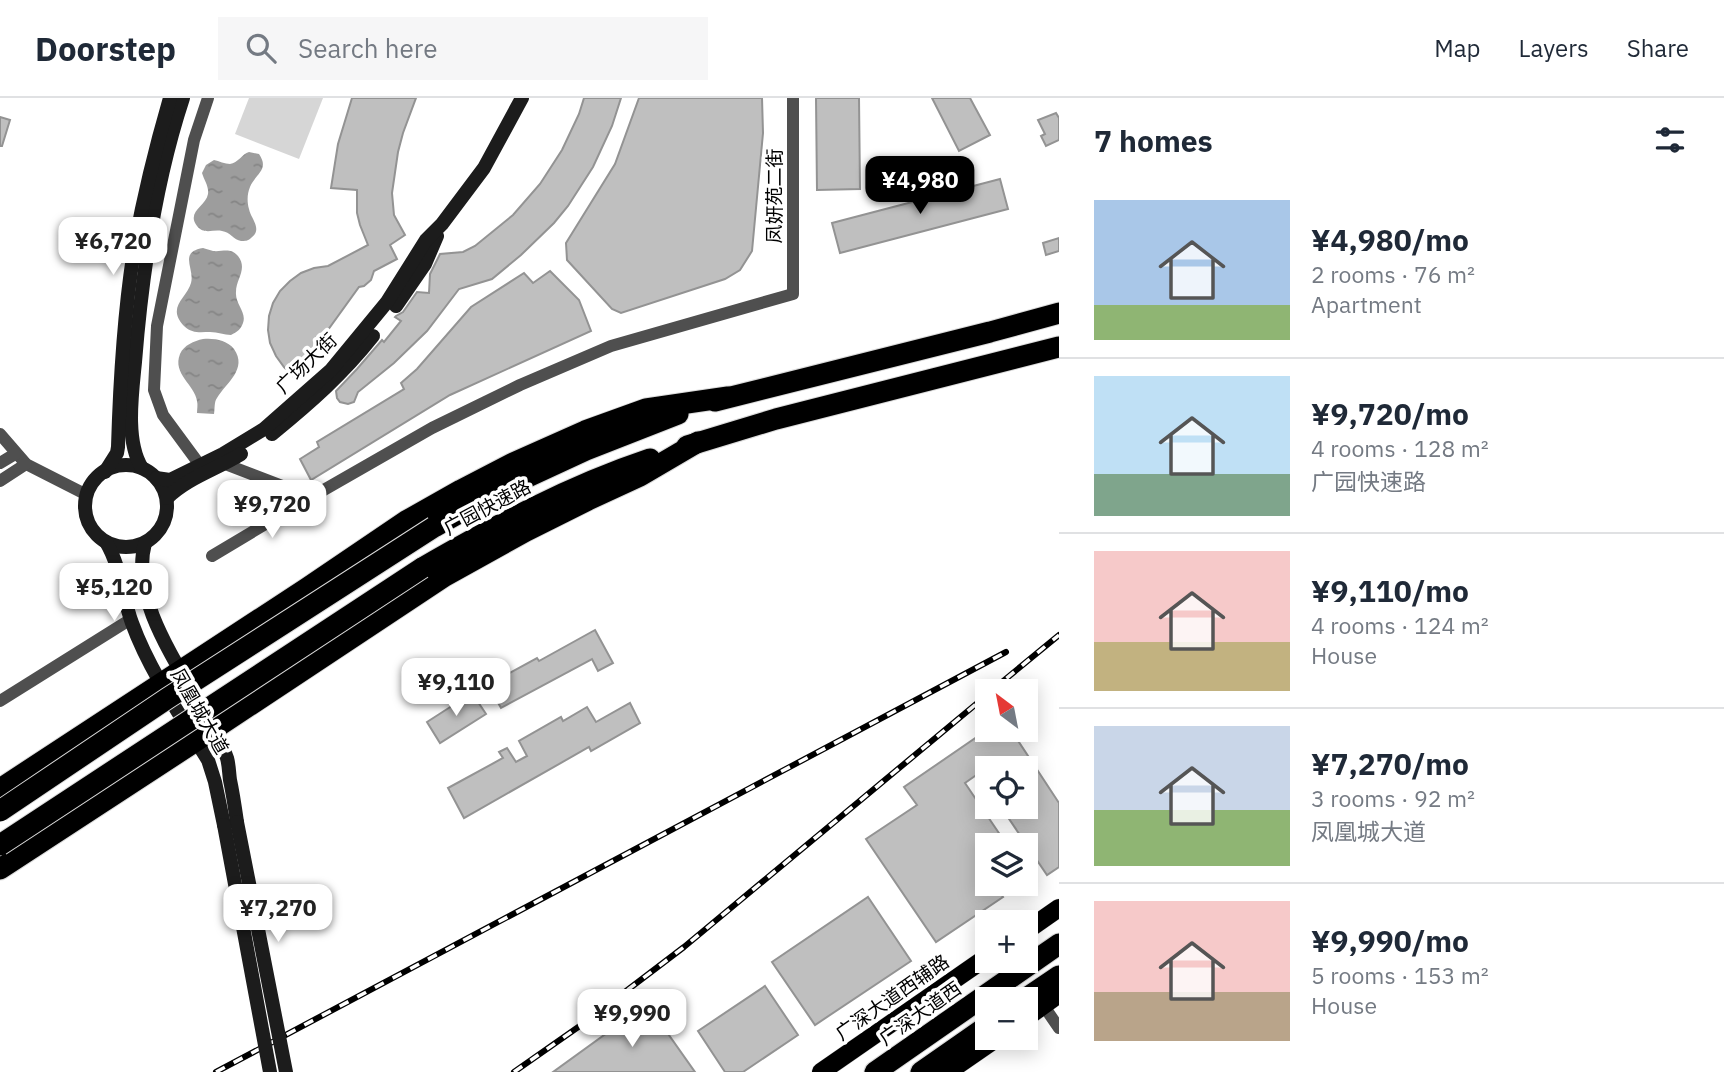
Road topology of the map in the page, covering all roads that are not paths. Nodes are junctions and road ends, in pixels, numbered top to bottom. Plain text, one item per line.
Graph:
1 (170, 98) edge
2 (183, 98) edge
3 (208, 98) edge
4 (522, 98) edge
5 (793, 98) edge
6 (442, 224) junction
7 (1059, 313) edge
8 (1059, 346) edge
9 (728, 397) junction
10 (0, 434) edge
11 (698, 442) junction
12 (15, 454) junction
13 (0, 463) edge
14 (26, 464) junction
15 (225, 464) junction
16 (142, 468) junction
17 (204, 469) junction
18 (105, 471) junction
19 (156, 478) junction
20 (0, 481) edge
21 (87, 495) junction
22 (315, 495) junction
23 (167, 498) junction
24 (254, 515) dead end
25 (261, 527) junction
26 (106, 542) junction
27 (145, 543) junction
28 (212, 556) dead end
29 (131, 620) junction
30 (181, 670) junction
31 (161, 683) junction
32 (0, 701) edge
33 (205, 735) junction
34 (0, 789) edge
35 (0, 811) edge
36 (230, 824) junction
37 (0, 845) edge
38 (0, 869) edge
39 (1059, 908) edge
40 (1038, 923) edge
41 (1059, 944) edge
42 (975, 965) edge
43 (1059, 976) edge
44 (1059, 994) edge
45 (1038, 995) edge
46 (1038, 998) edge
47 (1038, 1004) edge
48 (1059, 1028) edge
49 (975, 1034) edge
50 (980, 1050) edge
51 (270, 1072) edge
52 (286, 1072) edge
53 (821, 1072) edge
54 (875, 1072) edge
55 (921, 1072) edge
56 (948, 1072) edge

1 - 18 main road
2 - 16 main road
3 - 17 street
4 - 6 main road, 广场大街
5 - 22 street, 凤妍苑二街
6 - 15 main road, 广场大街
6 - 17 main road, 广场大街
7 - 9 highway, 广园快速路
8 - 11 highway, 广园快速路
9 - 30 highway
9 - 35 highway, 广园快速路, bridge
10 - 12 street
11 - 33 highway
11 - 37 highway, 广园快速路, bridge
12 - 13 street
12 - 14 street
14 - 20 street
14 - 21 street
15 - 17 main road, 广场大街
15 - 22 street
16 - 18 main road
16 - 19 main road
17 - 19 main road, 广场大街
17 - 23 main road
18 - 21 main road
19 - 23 main road
21 - 26 main road
22 - 25 street
23 - 27 main road
24 - 25 street
25 - 28 street
26 - 27 main road
26 - 29 main road, 凤凰城大道
27 - 30 main road, 凤凰城大道
29 - 31 main road, 凤凰城大道
29 - 32 street
30 - 31 highway
30 - 33 main road, 凤凰城大道
31 - 33 main road, 凤凰城大道
31 - 34 highway
33 - 36 main road, 凤凰城大道
33 - 36 main road, 凤凰城大道
33 - 38 highway
36 - 51 main road, 凤凰城大道, bridge
36 - 52 main road, 凤凰城大道, bridge
39 - 40 main road
41 - 54 highway, 广深大道西
42 - 53 main road, 广深大道西辅路
43 - 45 highway
44 - 46 main road
47 - 48 street
49 - 55 highway
50 - 56 main road

